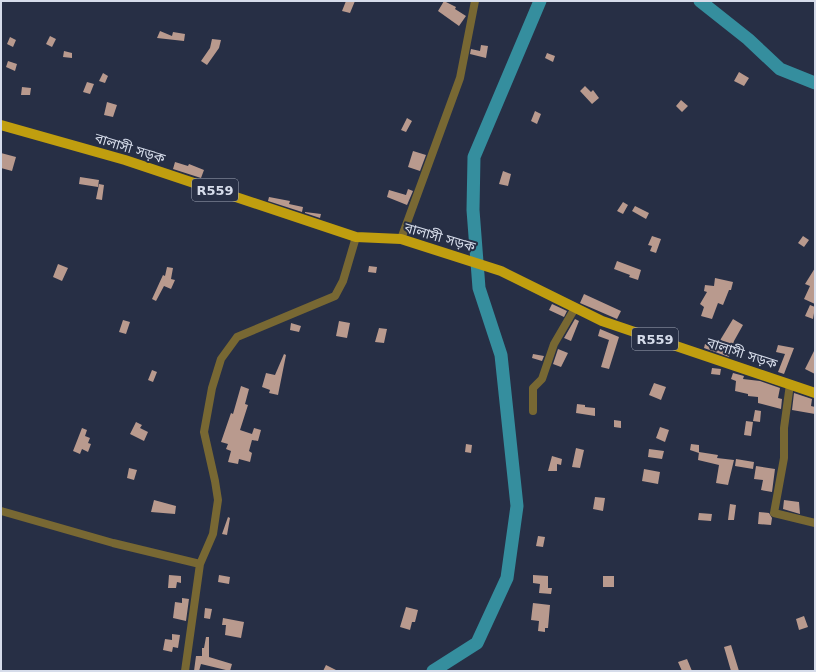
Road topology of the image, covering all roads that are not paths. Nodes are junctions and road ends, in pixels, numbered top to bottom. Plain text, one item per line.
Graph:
1 (475, 1) edge
2 (1, 125) edge
3 (356, 237) junction
4 (401, 239) junction
5 (575, 308) junction
6 (790, 384) junction
7 (815, 393) edge
8 (534, 411) dead end
9 (1, 511) edge
10 (815, 523) edge
11 (200, 564) junction
12 (185, 671) edge

1 - 4 street
2 - 3 main road, বালাসী সড়ক / R559
3 - 4 main road, বালাসী সড়ক / R559
3 - 11 street
4 - 5 main road, বালাসী সড়ক / R559
5 - 6 main road, বালাসী সড়ক / R559
5 - 8 street
6 - 7 main road, বালাসী সড়ক / R559
6 - 10 street
9 - 11 street
11 - 12 street

